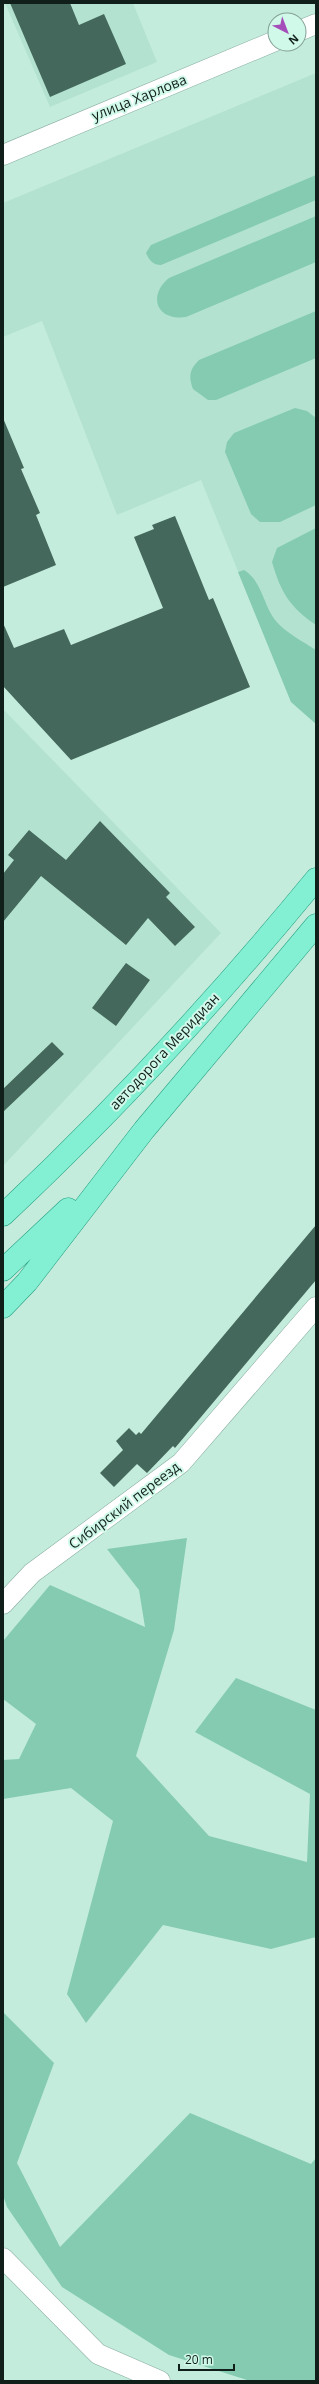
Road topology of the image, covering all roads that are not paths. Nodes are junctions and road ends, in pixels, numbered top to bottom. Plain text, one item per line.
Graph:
1 (267, 44) edge
2 (3, 155) edge
3 (316, 879) edge
4 (316, 925) edge
5 (144, 1130) junction
6 (3, 1215) edge
7 (3, 1270) edge
8 (3, 1307) edge
9 (316, 1307) edge
10 (3, 1604) edge
11 (3, 2258) edge
12 (160, 2381) edge

1 - 2 street, улица Харлова
3 - 6 main road, автодорога Меридиан
4 - 5 main road
5 - 7 main road
5 - 8 main road
9 - 10 street, Сибирский переезд
11 - 12 street

